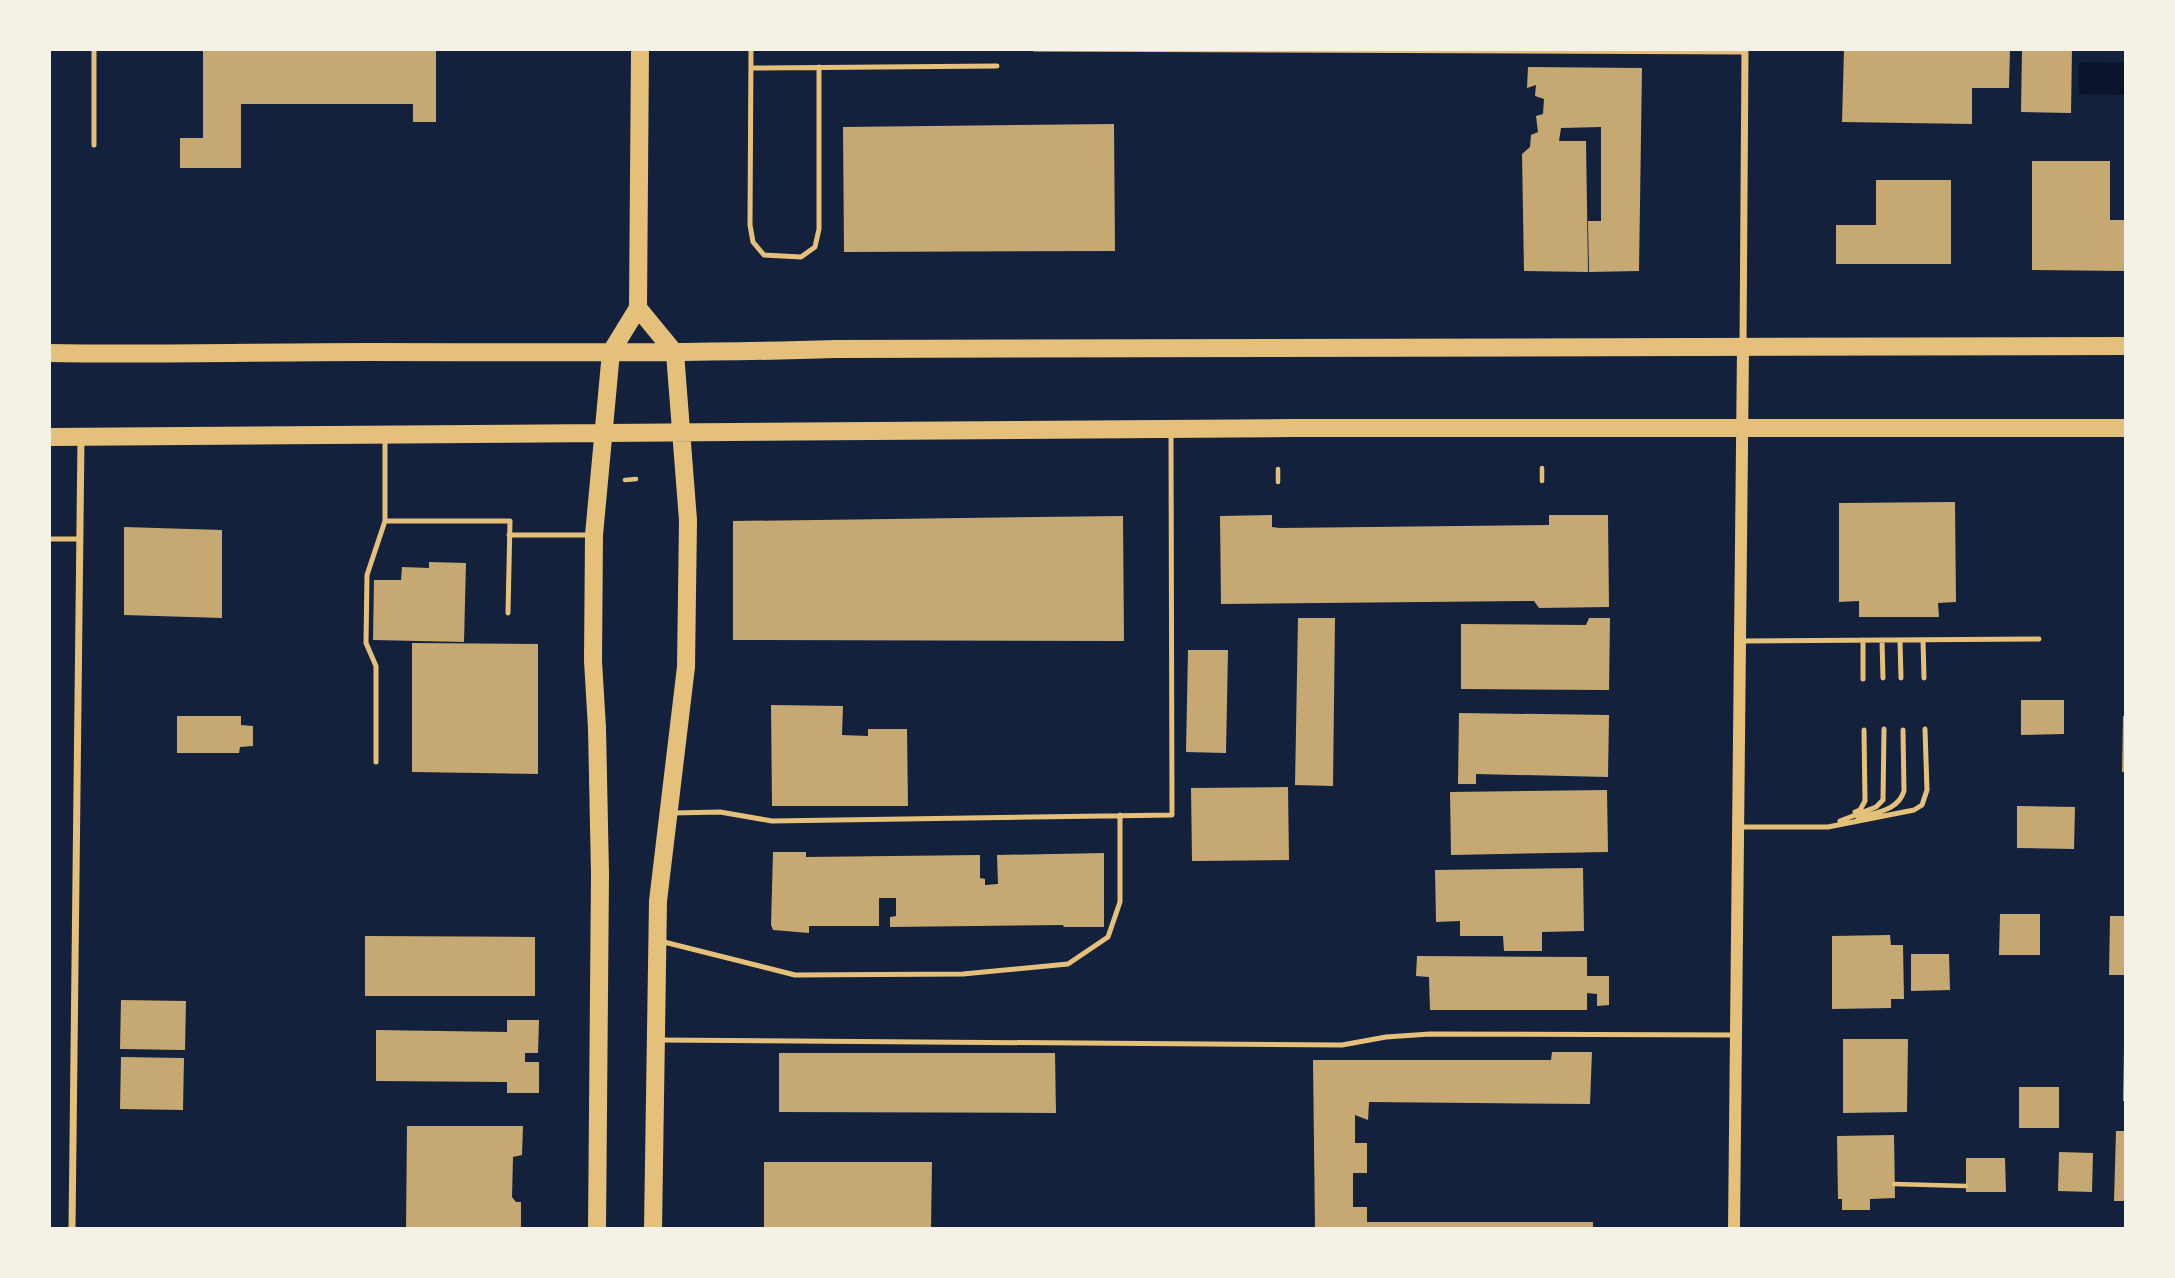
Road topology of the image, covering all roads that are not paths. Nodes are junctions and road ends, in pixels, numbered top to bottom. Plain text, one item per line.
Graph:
1 (94, 49) edge
2 (640, 49) edge
3 (751, 49) edge
4 (1034, 49) edge
5 (1745, 51) edge
6 (997, 66) dead end
7 (819, 67) junction
8 (751, 68) junction
9 (94, 145) dead end
10 (638, 308) junction
11 (2126, 346) edge
12 (1743, 348) junction
13 (611, 352) junction
14 (49, 353) edge
15 (675, 353) junction
16 (2126, 428) edge
17 (1742, 429) junction
18 (1171, 430) junction
19 (681, 433) junction
20 (602, 434) junction
21 (385, 435) junction
22 (49, 437) edge
23 (81, 438) junction
24 (385, 521) junction
25 (509, 535) junction
26 (594, 535) junction
27 (49, 539) edge
28 (79, 539) junction
29 (508, 613) dead end
30 (2039, 639) dead end
31 (1863, 640) junction
32 (1882, 640) junction
33 (1900, 640) junction
34 (1923, 640) junction
35 (1740, 641) junction
36 (1863, 678) dead end
37 (1883, 678) dead end
38 (1901, 678) dead end
39 (1924, 678) dead end
40 (1884, 729) dead end
41 (1925, 729) dead end
42 (1864, 730) dead end
43 (1903, 730) dead end
44 (376, 762) dead end
45 (667, 813) junction
46 (1120, 816) junction
47 (1738, 827) junction
48 (1828, 827) junction
49 (657, 940) junction
50 (1736, 1035) junction
51 (655, 1040) junction
52 (72, 1229) edge
53 (597, 1229) edge
54 (653, 1229) edge
55 (1734, 1229) edge

1 - 9 lane
2 - 10 main road
3 - 8 lane
4 - 5 lane
5 - 12 street
6 - 7 lane
7 - 8 lane
7 - 8 lane
10 - 13 main road
10 - 15 main road
11 - 12 main road
12 - 15 main road
12 - 17 street
13 - 14 main road
13 - 15 main road
13 - 20 main road
15 - 19 main road
16 - 17 main road
17 - 18 main road
17 - 35 street
18 - 19 main road
18 - 46 lane
19 - 20 main road
19 - 45 main road
20 - 21 main road
20 - 26 main road
21 - 23 main road
21 - 24 lane
22 - 23 main road
23 - 28 street
24 - 25 lane
24 - 44 lane
25 - 26 lane
25 - 29 lane
26 - 53 main road
27 - 28 lane
28 - 52 street
30 - 34 lane
31 - 32 lane
31 - 35 lane
31 - 36 lane
32 - 33 lane
32 - 37 lane
33 - 34 lane
33 - 38 lane
34 - 39 lane
35 - 47 street
40 - 48 lane
41 - 48 lane
42 - 48 lane
43 - 48 lane
45 - 46 lane
45 - 49 main road
46 - 49 lane
47 - 48 lane
47 - 50 street
49 - 51 main road
50 - 51 lane
50 - 55 street
51 - 54 main road

